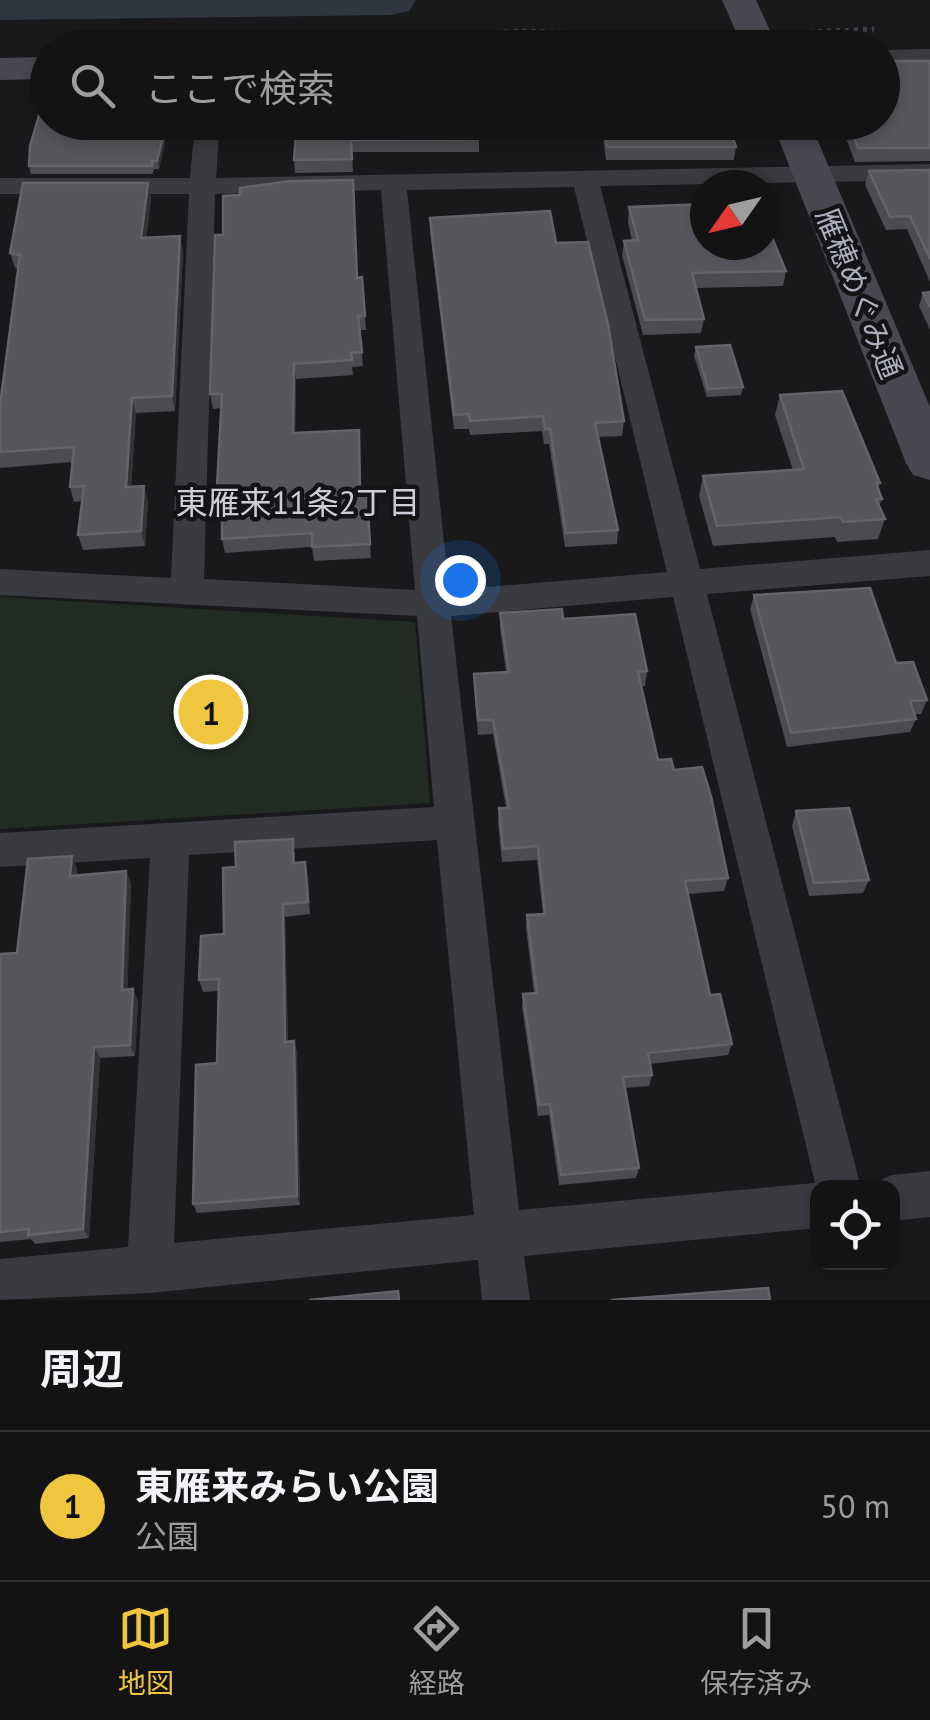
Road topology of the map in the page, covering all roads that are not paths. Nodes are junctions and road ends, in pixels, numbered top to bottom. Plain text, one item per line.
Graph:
1 (738, 0) edge
2 (765, 30) edge
3 (930, 56) edge
4 (900, 57) edge
5 (30, 61) edge
6 (0, 68) edge
7 (206, 140) edge
8 (798, 140) edge
9 (930, 172) edge
10 (810, 173) junction
11 (585, 178) junction
12 (392, 182) junction
13 (202, 186) junction
14 (1, 191) edge
15 (930, 463) edge
16 (930, 564) edge
17 (0, 582) edge
18 (690, 582) junction
19 (187, 591) junction
20 (433, 604) junction
21 (454, 822) junction
22 (170, 840) junction
23 (0, 850) edge
24 (837, 1180) edge
25 (930, 1194) edge
26 (900, 1197) edge
27 (810, 1206) edge
28 (500, 1238) junction
29 (150, 1270) junction
30 (0, 1283) edge
31 (506, 1300) edge

1 - 2 street
3 - 4 street
5 - 6 street
7 - 13 street
8 - 10 street, 雁穂めぐみ通
9 - 10 street
10 - 11 street
10 - 15 street, 雁穂めぐみ通
11 - 12 street
11 - 18 street
12 - 13 street
12 - 20 street
13 - 14 street
13 - 19 street
16 - 18 street
17 - 19 street
18 - 20 street
18 - 24 street
19 - 20 street
20 - 21 street
21 - 22 street
21 - 28 street
22 - 23 street
22 - 29 street
25 - 26 street
27 - 28 street
28 - 29 street
28 - 31 street
29 - 30 street

